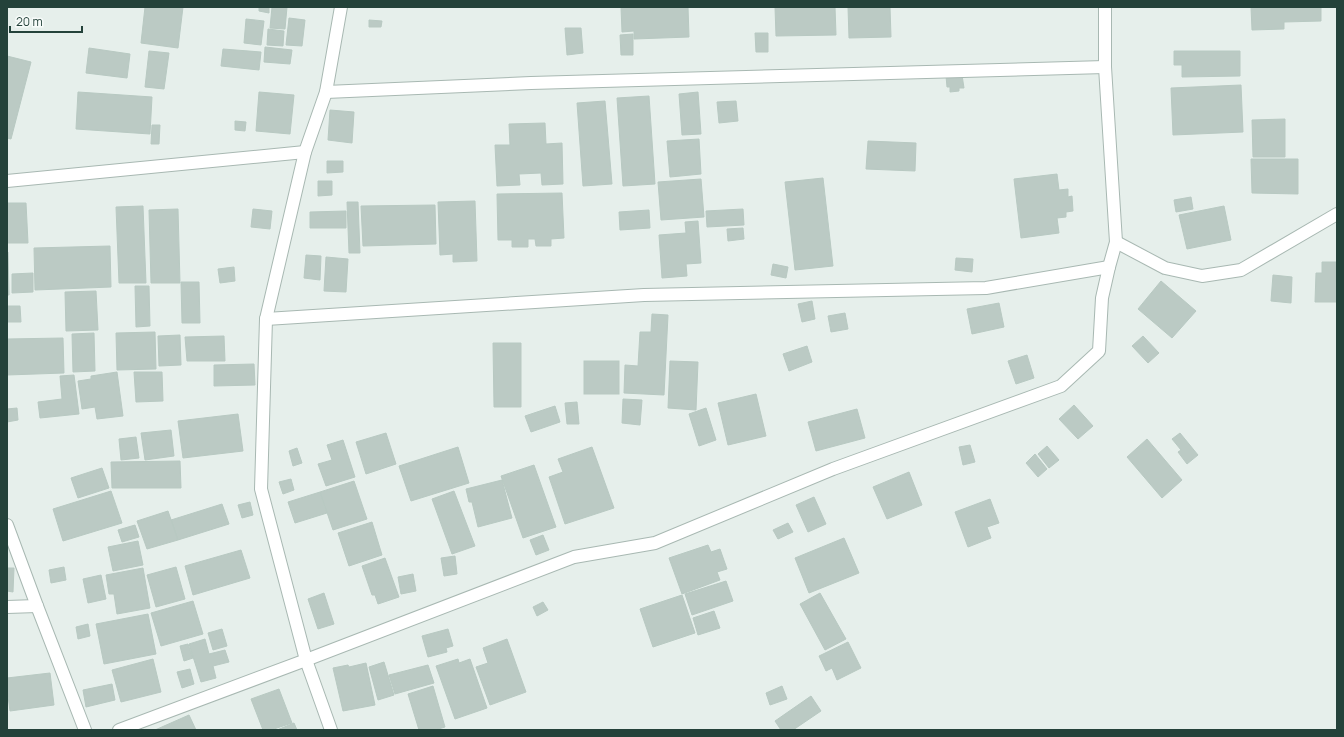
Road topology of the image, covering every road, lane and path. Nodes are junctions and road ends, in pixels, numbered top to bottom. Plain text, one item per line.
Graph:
1 (341, 7) edge
2 (1105, 7) edge
3 (1105, 67) junction
4 (326, 92) junction
5 (305, 152) junction
6 (7, 182) edge
7 (1337, 214) edge
8 (1116, 242) junction
9 (1109, 267) junction
10 (266, 319) junction
11 (7, 525) edge
12 (37, 606) junction
13 (7, 607) edge
14 (306, 660) junction
15 (85, 730) edge
16 (119, 730) edge
17 (331, 730) edge

1 - 4 street
2 - 3 street
3 - 4 street
3 - 8 street
4 - 5 street
5 - 6 street
5 - 10 street
7 - 8 street
8 - 9 street
9 - 10 street
9 - 14 street
10 - 14 street
11 - 12 street
12 - 13 street
12 - 15 street
14 - 16 street
14 - 17 street

